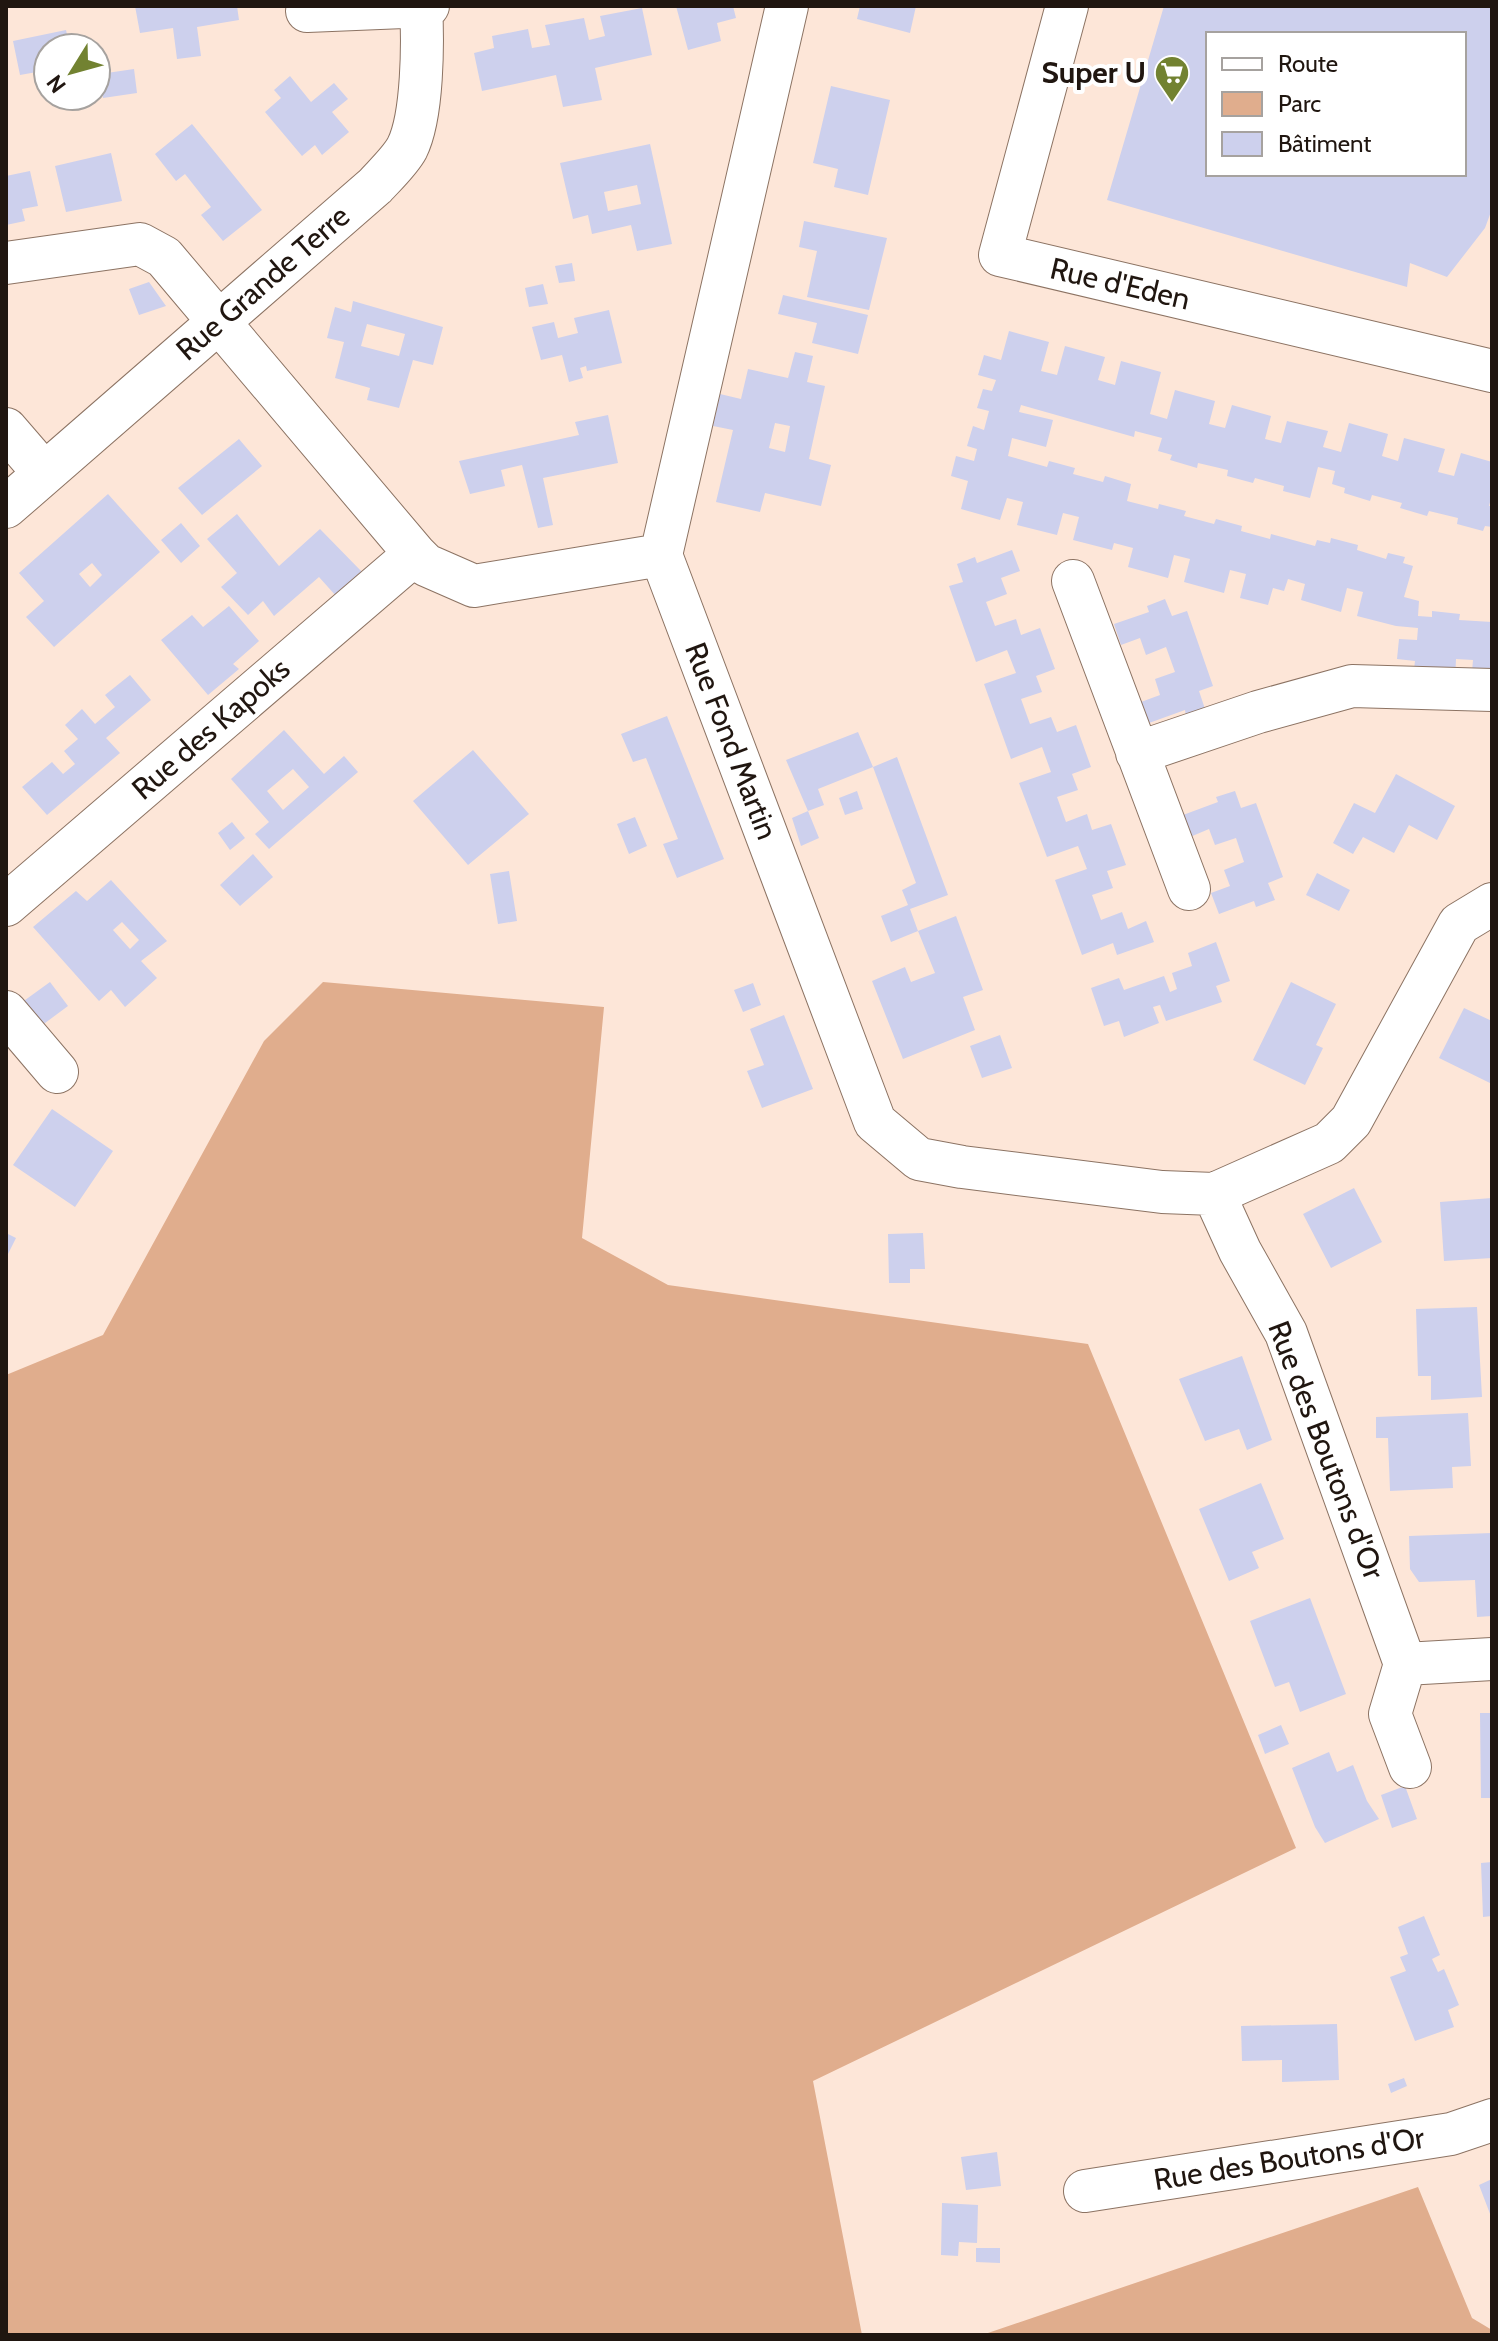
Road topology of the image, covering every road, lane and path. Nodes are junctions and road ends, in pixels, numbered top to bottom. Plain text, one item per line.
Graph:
1 (424, 6) edge
2 (787, 6) edge
3 (1067, 6) edge
4 (307, 11) dead end
5 (6, 263) edge
6 (218, 322) junction
7 (1492, 371) edge
8 (6, 429) edge
9 (44, 473) junction
10 (6, 507) edge
11 (415, 554) junction
12 (661, 555) junction
13 (1073, 581) dead end
14 (1492, 690) edge
15 (1137, 753) junction
16 (1189, 889) dead end
17 (1492, 904) edge
18 (6, 905) edge
19 (6, 1012) edge
20 (57, 1072) dead end
21 (1214, 1194) junction
22 (1492, 1659) edge
23 (1405, 1664) junction
24 (1410, 1767) dead end
25 (1492, 2120) edge
26 (1085, 2191) dead end

1 - 4 street
1 - 6 street, Rue Grande Terre
2 - 12 street
3 - 7 street, Rue d'Eden
5 - 6 street
6 - 9 street, Rue Grande Terre
6 - 11 street
8 - 9 street
9 - 10 street, Rue Grande Terre
11 - 12 street
11 - 18 street, Rue des Kapoks
12 - 21 street, Rue Fond Martin
13 - 15 street
14 - 15 street
15 - 16 street
17 - 21 street
19 - 20 street
21 - 23 street, Rue des Boutons d'Or
22 - 23 street
23 - 24 street
25 - 26 street, Rue des Boutons d'Or

